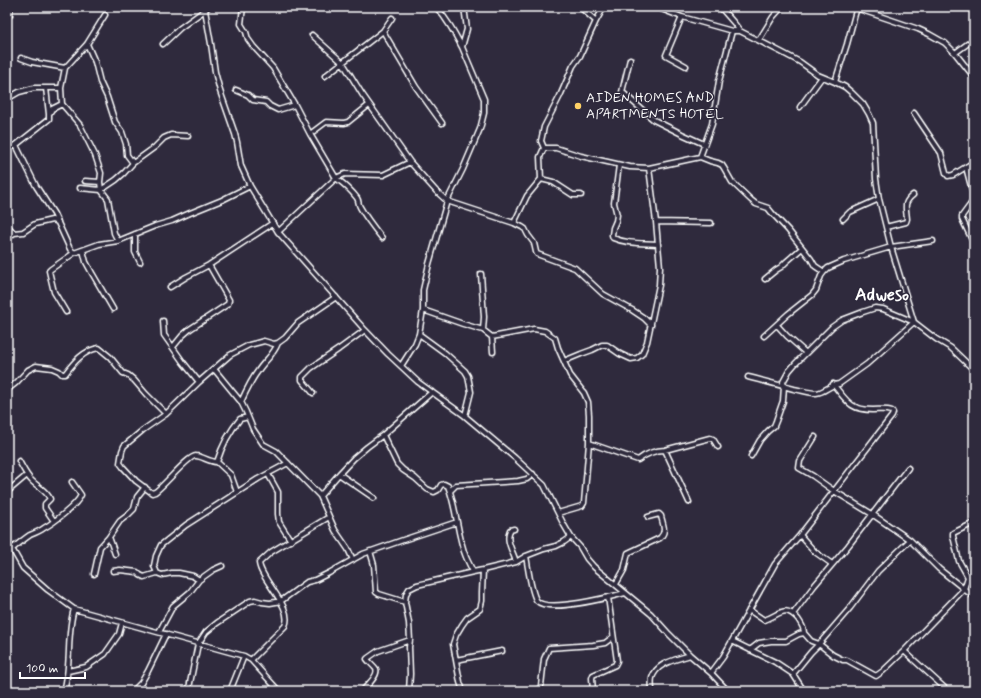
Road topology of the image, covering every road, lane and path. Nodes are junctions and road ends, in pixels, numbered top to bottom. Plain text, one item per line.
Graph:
1 (10, 7) edge
2 (243, 7) edge
3 (436, 7) edge
4 (464, 7) edge
5 (580, 7) edge
6 (604, 7) edge
7 (656, 7) edge
8 (720, 7) edge
9 (782, 7) edge
10 (855, 7) edge
11 (205, 8) edge
12 (105, 14) dead end
13 (7, 17) edge
14 (682, 17) junction
15 (392, 18) dead end
16 (596, 22) junction
17 (383, 31) junction
18 (732, 31) junction
19 (740, 32) junction
20 (312, 35) dead end
21 (759, 40) junction
22 (974, 40) edge
23 (87, 44) junction
24 (163, 44) dead end
25 (462, 47) junction
26 (955, 53) junction
27 (21, 58) dead end
28 (630, 59) dead end
29 (343, 63) junction
30 (686, 66) dead end
31 (65, 68) junction
32 (325, 76) dead end
33 (822, 77) junction
34 (974, 77) edge
35 (835, 82) junction
36 (46, 88) junction
37 (61, 88) junction
38 (236, 90) dead end
39 (7, 99) edge
40 (62, 104) junction
41 (295, 105) junction
42 (369, 105) junction
43 (800, 107) dead end
44 (914, 113) dead end
45 (49, 114) junction
46 (442, 123) dead end
47 (310, 134) junction
48 (188, 136) dead end
49 (704, 144) junction
50 (16, 145) junction
51 (544, 148) junction
52 (7, 149) edge
53 (700, 157) junction
54 (410, 162) junction
55 (132, 163) junction
56 (972, 163) edge
57 (619, 165) junction
58 (649, 168) junction
59 (336, 178) junction
60 (541, 179) junction
61 (85, 181) dead end
62 (100, 182) junction
63 (250, 186) junction
64 (80, 188) dead end
65 (101, 190) junction
66 (581, 195) dead end
67 (913, 195) dead end
68 (879, 200) junction
69 (447, 201) junction
70 (843, 219) dead end
71 (58, 222) junction
72 (656, 222) junction
73 (273, 223) junction
74 (514, 223) junction
75 (711, 223) dead end
76 (7, 225) edge
77 (886, 227) junction
78 (278, 232) junction
79 (14, 233) junction
80 (135, 234) junction
81 (382, 238) dead end
82 (7, 239) edge
83 (118, 241) junction
84 (933, 241) dead end
85 (657, 244) junction
86 (974, 244) edge
87 (891, 247) junction
88 (802, 248) junction
89 (82, 250) junction
90 (74, 253) junction
91 (140, 262) dead end
92 (209, 264) junction
93 (824, 272) junction
94 (481, 274) dead end
95 (766, 279) dead end
96 (170, 287) dead end
97 (336, 297) junction
98 (113, 309) dead end
99 (424, 310) junction
100 (66, 312) dead end
101 (163, 321) dead end
102 (914, 322) junction
103 (651, 325) junction
104 (777, 325) junction
105 (365, 330) junction
106 (483, 330) junction
107 (419, 334) junction
108 (764, 336) dead end
109 (492, 337) junction
110 (278, 343) junction
111 (173, 347) junction
112 (492, 352) dead end
113 (806, 353) junction
114 (564, 361) junction
115 (401, 366) junction
116 (214, 369) junction
117 (974, 370) edge
118 (748, 378) dead end
119 (199, 382) junction
120 (833, 384) junction
121 (784, 386) junction
122 (7, 390) edge
123 (432, 392) junction
124 (313, 393) dead end
125 (241, 402) junction
126 (166, 414) junction
127 (465, 416) junction
128 (248, 417) junction
129 (383, 435) junction
130 (815, 437) dead end
131 (589, 443) junction
132 (718, 447) dead end
133 (666, 450) junction
134 (751, 456) dead end
135 (19, 461) dead end
136 (217, 462) junction
137 (288, 463) junction
138 (908, 468) dead end
139 (268, 474) junction
140 (339, 474) junction
141 (533, 474) junction
142 (27, 476) junction
143 (72, 482) dead end
144 (146, 487) junction
145 (450, 491) junction
146 (834, 491) junction
147 (7, 492) edge
148 (237, 492) junction
149 (320, 496) junction
150 (374, 498) dead end
151 (689, 502) dead end
152 (558, 513) junction
153 (872, 514) junction
154 (329, 517) junction
155 (648, 517) dead end
156 (54, 521) junction
157 (457, 522) junction
158 (974, 523) edge
159 (514, 529) dead end
160 (800, 535) junction
161 (109, 537) junction
162 (571, 537) junction
163 (7, 540) edge
164 (910, 540) junction
165 (291, 541) junction
166 (12, 549) junction
167 (370, 551) junction
168 (116, 554) dead end
169 (526, 556) junction
170 (353, 560) junction
171 (516, 562) junction
172 (832, 564) junction
173 (222, 566) dead end
174 (483, 570) junction
175 (113, 571) dead end
176 (473, 572) junction
177 (157, 573) junction
178 (94, 574) dead end
179 (199, 580) junction
180 (616, 584) junction
181 (964, 589) junction
182 (625, 593) junction
183 (608, 597) junction
184 (974, 597) edge
185 (281, 602) junction
186 (405, 602) junction
187 (74, 609) junction
188 (749, 610) junction
189 (793, 614) junction
190 (122, 623) junction
191 (159, 632) junction
192 (804, 633) junction
193 (166, 634) junction
194 (613, 637) junction
195 (410, 640) junction
196 (732, 641) junction
197 (198, 644) junction
198 (819, 644) junction
199 (750, 650) junction
200 (502, 651) dead end
201 (904, 651) junction
202 (690, 655) junction
203 (244, 656) junction
204 (251, 660) junction
205 (456, 660) junction
206 (68, 671) junction
207 (711, 673) junction
208 (793, 674) junction
209 (64, 691) edge
210 (133, 691) edge
211 (189, 691) edge
212 (230, 691) edge
213 (280, 691) edge
214 (362, 691) edge
215 (409, 691) edge
216 (463, 691) edge
217 (539, 691) edge
218 (593, 691) edge
219 (652, 691) edge
220 (728, 691) edge
221 (804, 691) edge
222 (948, 691) edge

1 - 13 street
2 - 41 street
3 - 25 street
4 - 25 street
5 - 16 street
6 - 16 street
7 - 14 street
8 - 19 street
9 - 21 street
10 - 26 street
10 - 35 street
11 - 24 street
11 - 63 street
12 - 23 street
14 - 18 street
14 - 30 street
15 - 17 street
16 - 51 street
17 - 29 street
17 - 46 street
18 - 19 street
18 - 49 street
19 - 21 street
20 - 29 street
21 - 33 street
22 - 26 street
23 - 31 street
23 - 55 street
25 - 69 street
26 - 34 street
27 - 31 street
28 - 49 street
29 - 32 street
29 - 42 street
31 - 37 street
33 - 35 street
33 - 43 street
35 - 68 street
36 - 37 street
36 - 39 street
36 - 45 street
37 - 40 street
38 - 41 street
40 - 45 street
40 - 62 street
41 - 47 street
42 - 47 street
42 - 54 street
44 - 56 street
45 - 50 street
47 - 59 street
48 - 55 street
49 - 53 street
50 - 52 street
50 - 71 street
51 - 57 street
51 - 60 street
53 - 58 street
53 - 88 street
54 - 59 street
54 - 69 street
55 - 65 street
56 - 86 street
57 - 58 street
57 - 85 street
58 - 72 street
59 - 78 street
59 - 81 street
60 - 66 street
60 - 74 street
61 - 62 street
62 - 65 street
63 - 73 street
63 - 80 street
64 - 65 street
65 - 83 street
67 - 77 street
68 - 70 street
68 - 77 street
69 - 74 street
69 - 99 street
71 - 79 street
71 - 90 street
72 - 75 street
72 - 85 street
73 - 78 street
73 - 92 street
74 - 103 street
76 - 79 street
77 - 87 street
78 - 97 street
79 - 82 street
80 - 83 street
80 - 91 street
83 - 89 street
84 - 87 street
85 - 103 street
87 - 93 street
87 - 102 street
88 - 93 street
88 - 95 street
89 - 90 street
89 - 98 street
90 - 100 street
92 - 96 street
92 - 111 street
93 - 104 street
94 - 106 street
97 - 105 street
97 - 110 street
99 - 106 street
99 - 107 street
101 - 111 street
102 - 113 street
102 - 117 street
102 - 120 street
103 - 114 street
104 - 108 street
104 - 113 street
105 - 115 street
105 - 124 street
106 - 109 street
107 - 115 street
107 - 127 street
109 - 112 street
109 - 114 street
110 - 116 street
110 - 125 street
111 - 119 street
113 - 121 street
114 - 131 street
115 - 123 street
116 - 119 street
116 - 125 street
118 - 121 street
119 - 126 street
120 - 121 street
120 - 146 street
121 - 134 street
122 - 126 street
123 - 127 street
123 - 129 street
125 - 128 street
126 - 144 street
127 - 141 street
128 - 136 street
128 - 137 street
129 - 140 street
129 - 145 street
130 - 146 street
131 - 133 street
131 - 152 street
132 - 133 street
133 - 151 street
135 - 142 street
136 - 144 street
136 - 148 street
137 - 139 street
137 - 149 street
138 - 153 street
139 - 148 street
139 - 165 street
140 - 149 street
140 - 150 street
141 - 145 street
141 - 152 street
142 - 147 street
142 - 156 street
143 - 156 street
144 - 161 street
145 - 157 street
146 - 153 street
146 - 160 street
148 - 177 street
149 - 154 street
152 - 162 street
153 - 164 street
153 - 172 street
154 - 165 street
154 - 170 street
155 - 180 street
156 - 166 street
157 - 167 street
157 - 176 street
158 - 181 street
159 - 171 street
160 - 172 street
160 - 188 street
161 - 168 street
161 - 178 street
162 - 169 street
162 - 180 street
163 - 166 street
164 - 181 street
164 - 198 street
165 - 185 street
166 - 187 street
167 - 170 street
167 - 186 street
169 - 171 street
169 - 183 street
170 - 185 street
171 - 174 street
172 - 189 street
173 - 179 street
174 - 176 street
174 - 205 street
175 - 177 street
176 - 186 street
177 - 179 street
179 - 191 street
180 - 182 street
181 - 184 street
181 - 201 street
182 - 183 street
182 - 202 street
183 - 194 street
185 - 197 street
185 - 204 street
186 - 195 street
187 - 190 street
187 - 206 street
188 - 189 street
188 - 196 street
189 - 192 street
190 - 191 street
190 - 206 street
191 - 193 street
192 - 198 street
192 - 199 street
193 - 197 street
193 - 210 street
194 - 217 street
194 - 218 street
195 - 214 street
195 - 215 street
196 - 199 street
196 - 207 street
197 - 203 street
197 - 211 street
198 - 201 street
198 - 208 street
199 - 208 street
200 - 205 street
201 - 222 street
202 - 207 street
202 - 219 street
203 - 204 street
203 - 212 street
204 - 213 street
205 - 216 street
206 - 209 street
207 - 220 street
208 - 221 street

